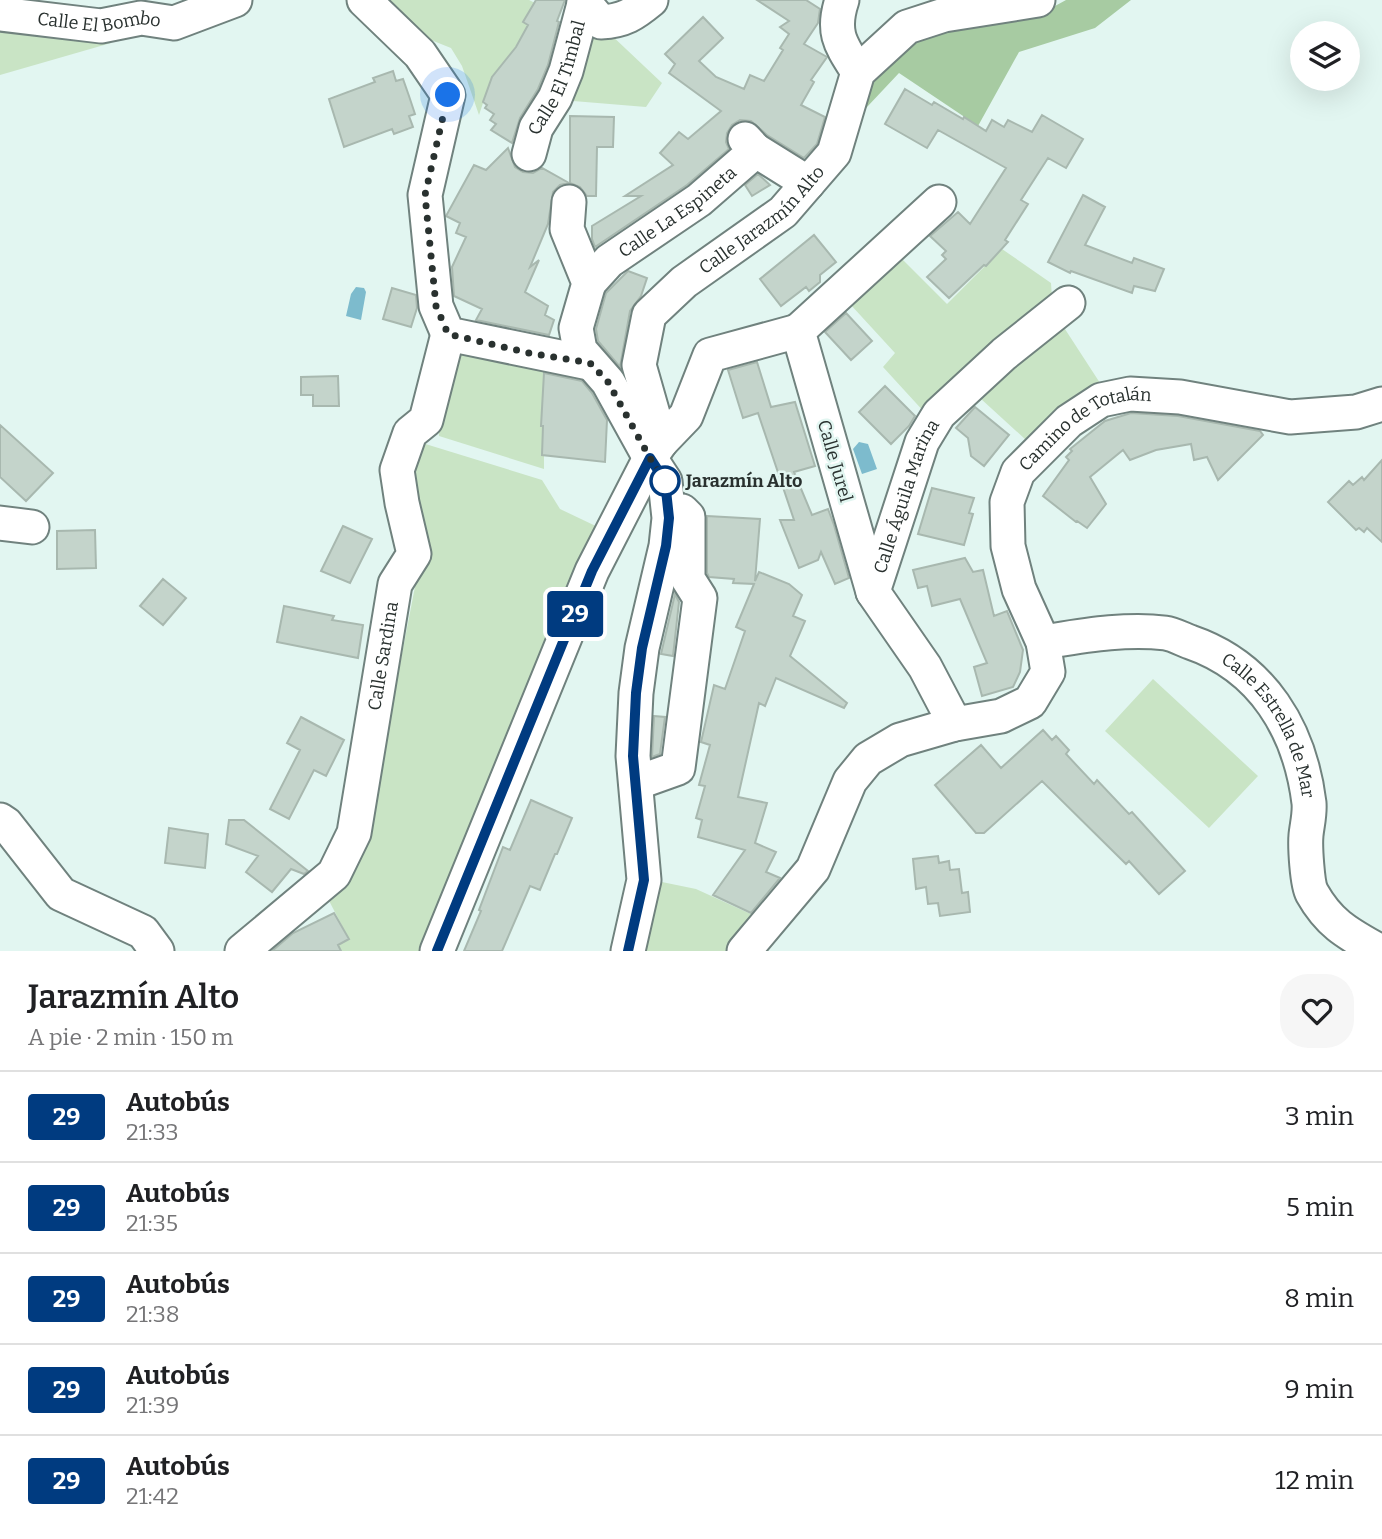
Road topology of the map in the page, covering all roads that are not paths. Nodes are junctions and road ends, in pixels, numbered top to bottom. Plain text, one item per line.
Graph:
1 (235, 0) edge
2 (364, 0) edge
3 (651, 0) edge
4 (842, 0) edge
5 (1038, 0) edge
6 (584, 1) edge
7 (0, 14) edge
8 (858, 72) junction
9 (529, 154) dead end
10 (808, 183) junction
11 (569, 202) dead end
12 (939, 202) dead end
13 (590, 283) junction
14 (1068, 303) dead end
15 (799, 331) junction
16 (448, 334) junction
17 (590, 363) junction
18 (1382, 404) edge
19 (655, 450) junction
20 (666, 493) junction
21 (0, 523) edge
22 (32, 527) dead end
23 (873, 592) junction
24 (1043, 642) junction
25 (955, 724) junction
26 (636, 783) junction
27 (0, 820) edge
28 (157, 951) edge
29 (242, 951) edge
30 (437, 951) edge
31 (628, 951) edge
32 (744, 951) edge
33 (1379, 951) edge

1 - 7 street, Calle El Bombo
2 - 16 street
3 - 6 street
4 - 8 street
5 - 8 street
6 - 9 street, Calle El Timbal
8 - 10 street, Calle Jarazmín Alto
10 - 13 street, Calle La Espineta
10 - 19 street, Calle Jarazmín Alto
11 - 13 street
12 - 15 street
13 - 17 street
14 - 23 street, Calle Águila Marina
15 - 19 street
15 - 23 street, Calle Jurel
16 - 17 street
16 - 29 street, Calle Sardina
17 - 19 street
18 - 24 street, Camino de Totalán
19 - 20 street
19 - 30 street
20 - 26 street
20 - 26 street
21 - 22 street
23 - 25 street, Calle Águila Marina
24 - 25 street, Camino de Totalán
24 - 33 street, Calle Estrella de Mar
25 - 32 street, Camino de Totalán
26 - 31 street
27 - 28 street

